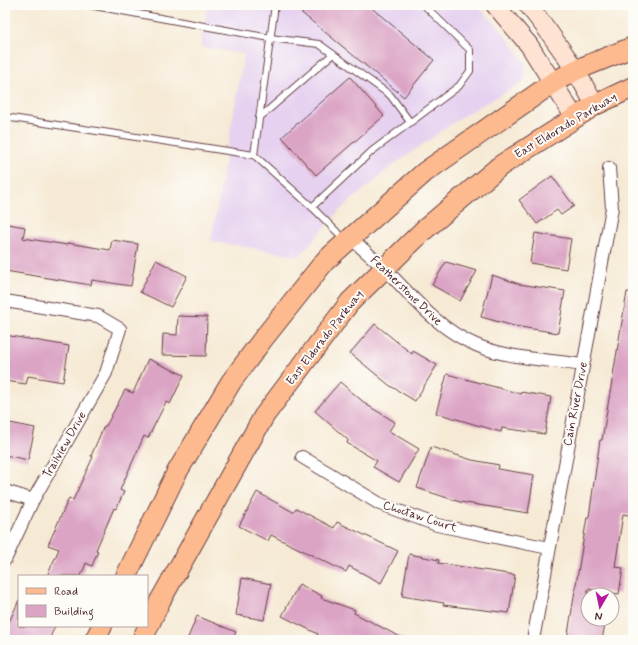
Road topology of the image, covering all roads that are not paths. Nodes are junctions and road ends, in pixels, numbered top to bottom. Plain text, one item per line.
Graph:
1 (89, 5) edge
2 (275, 5) edge
3 (424, 5) edge
4 (495, 5) edge
5 (528, 5) edge
6 (270, 38) junction
7 (633, 46) edge
8 (333, 54) junction
9 (576, 70) junction
10 (554, 82) junction
11 (633, 87) edge
12 (595, 106) junction
13 (5, 117) edge
14 (259, 118) junction
15 (575, 118) junction
16 (410, 122) junction
17 (254, 155) junction
18 (609, 168) dead end
19 (312, 207) junction
20 (348, 239) junction
21 (384, 269) junction
22 (5, 301) edge
23 (583, 365) junction
24 (302, 457) dead end
25 (5, 491) edge
26 (33, 500) junction
27 (549, 548) junction
28 (5, 560) edge
29 (126, 575) edge
30 (102, 627) edge
31 (95, 640) edge
32 (142, 640) edge
33 (533, 640) edge

1 - 6 lane
2 - 6 lane
3 - 16 lane
4 - 10 main road
5 - 9 main road
6 - 8 lane
6 - 14 lane
7 - 9 main road
8 - 14 lane
8 - 16 lane
9 - 10 main road
9 - 12 main road
10 - 15 main road
10 - 20 main road
11 - 12 main road, East Eldorado Parkway
12 - 15 main road, East Eldorado Parkway
13 - 17 lane
14 - 17 lane
15 - 21 main road, East Eldorado Parkway
16 - 19 lane
17 - 19 lane
18 - 23 street, Cain River Drive
19 - 20 lane
20 - 21 street, Featherstone Drive
20 - 29 main road
21 - 23 street, Featherstone Drive
21 - 32 main road, East Eldorado Parkway
22 - 26 street, Trailview Drive
23 - 27 street, Cain River Drive
24 - 27 street, Choctaw Court
25 - 26 street
26 - 28 street, Trailview Drive
27 - 33 street, Cain River Drive
30 - 31 main road

